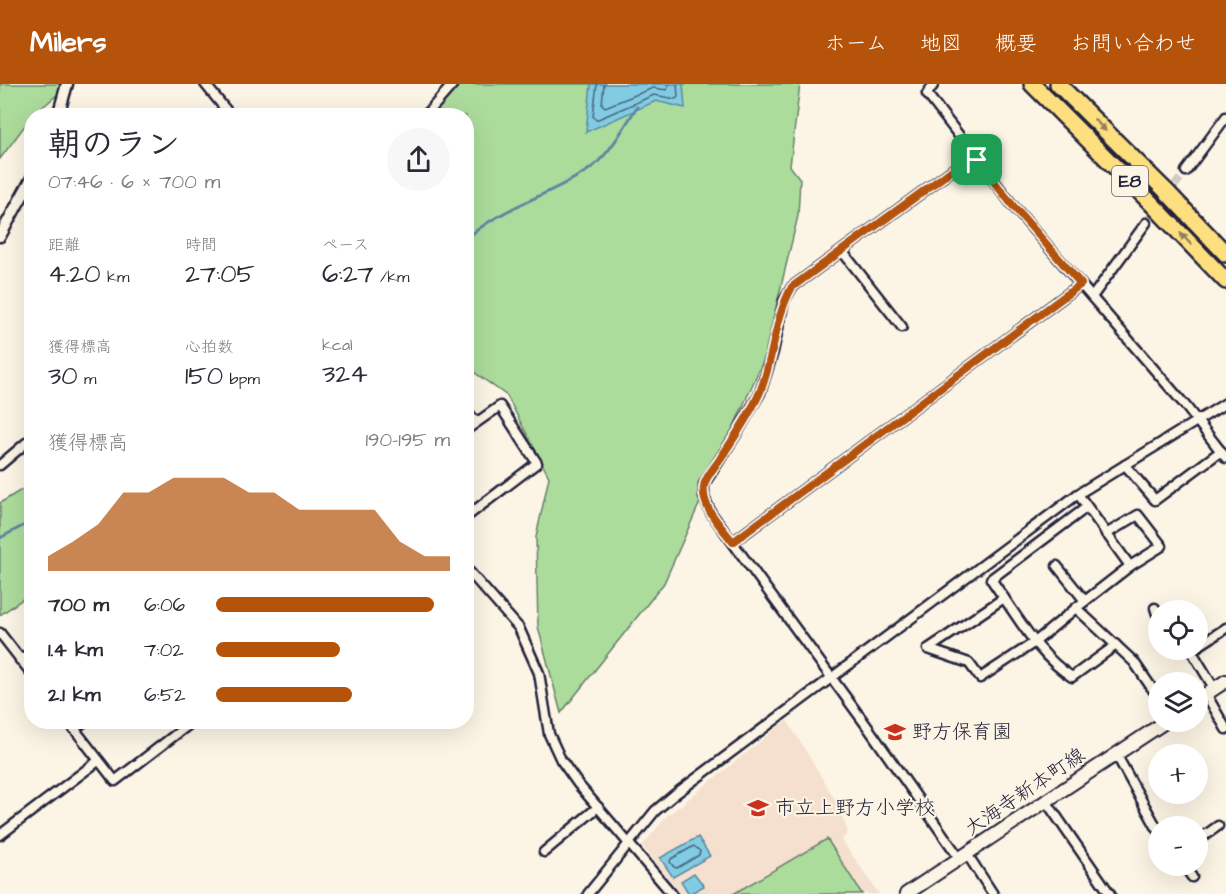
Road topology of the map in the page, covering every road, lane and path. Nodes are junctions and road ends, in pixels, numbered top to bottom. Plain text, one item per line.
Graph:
1 (67, 84) edge
2 (205, 84) edge
3 (453, 84) edge
4 (934, 84) edge
5 (1032, 84) edge
6 (1058, 84) edge
7 (60, 108) edge
8 (224, 108) edge
9 (432, 108) edge
10 (1226, 117) edge
11 (973, 155) junction
12 (1186, 171) tunnel mouth
13 (24, 192) edge
14 (1146, 223) tunnel mouth
15 (0, 236) edge
16 (842, 251) junction
17 (1226, 254) edge
18 (1226, 281) edge
19 (1081, 284) junction
20 (1092, 297) junction
21 (902, 327) dead end
22 (1226, 403) edge
23 (474, 420) edge
24 (476, 422) joint
25 (1196, 422) junction
26 (24, 445) edge
27 (1223, 454) edge
28 (0, 465) edge
29 (1125, 465) junction
30 (1078, 494) junction
31 (1087, 507) junction
32 (474, 511) edge
33 (1106, 534) junction
34 (733, 542) junction
35 (1057, 566) dead end
36 (1130, 566) junction
37 (474, 577) edge
38 (1004, 598) junction
39 (1085, 601) junction
40 (1076, 608) junction
41 (1226, 628) edge
42 (0, 633) edge
43 (1208, 640) edge
44 (1035, 642) junction
45 (1116, 645) junction
46 (24, 657) edge
47 (20, 660) junction
48 (24, 665) edge
49 (832, 677) junction
50 (1226, 681) edge
51 (1148, 682) edge
52 (1208, 693) edge
53 (1208, 698) edge
54 (75, 729) edge
55 (183, 729) edge
56 (1226, 729) edge
57 (1150, 732) edge
58 (1116, 754) junction
59 (98, 761) junction
60 (1046, 801) junction
61 (598, 807) junction
62 (1150, 816) edge
63 (1218, 826) dead end
64 (1208, 833) edge
65 (0, 835) edge
66 (630, 843) junction
67 (544, 852) dead end
68 (964, 857) junction
69 (588, 894) edge
70 (672, 894) edge
71 (906, 894) edge
72 (993, 894) edge
73 (1110, 894) edge

1 - 7 street
2 - 8 street
3 - 9 street
4 - 11 street
18 -> 5 highway, E8
6 -> 17 highway, E8
10 - 12 street
11 - 16 street
11 - 19 street
13 - 15 street
14 - 20 street
16 - 21 street
16 - 34 street
19 - 20 street
19 - 34 street
20 - 25 street
22 - 25 street
23 - 24 street
24 - 32 street
25 - 27 street
25 - 29 street
26 - 28 street
27 - 29 street
29 - 30 street
30 - 31 street
30 - 49 street
31 - 33 street
31 - 38 street
33 - 36 street
33 - 36 street
34 - 49 street
35 - 39 street
36 - 39 street
37 - 61 street
38 - 44 street
38 - 44 street
39 - 40 street
40 - 44 street
40 - 45 street
41 - 43 street
42 - 47 street
44 - 45 street
45 - 51 street
46 - 47 street
47 - 48 street
49 - 66 street
49 - 68 street
50 - 52 main road
53 - 56 street
54 - 59 street
55 - 59 street
57 - 58 main road, 大海寺新本町線
58 - 60 main road, 大海寺新本町線
58 - 62 street
59 - 65 street
60 - 68 main road, 大海寺新本町線
60 - 73 street
61 - 66 street
61 - 67 street
63 - 64 street
66 - 69 street
66 - 70 street
68 - 71 main road, 大海寺新本町線
68 - 72 street

